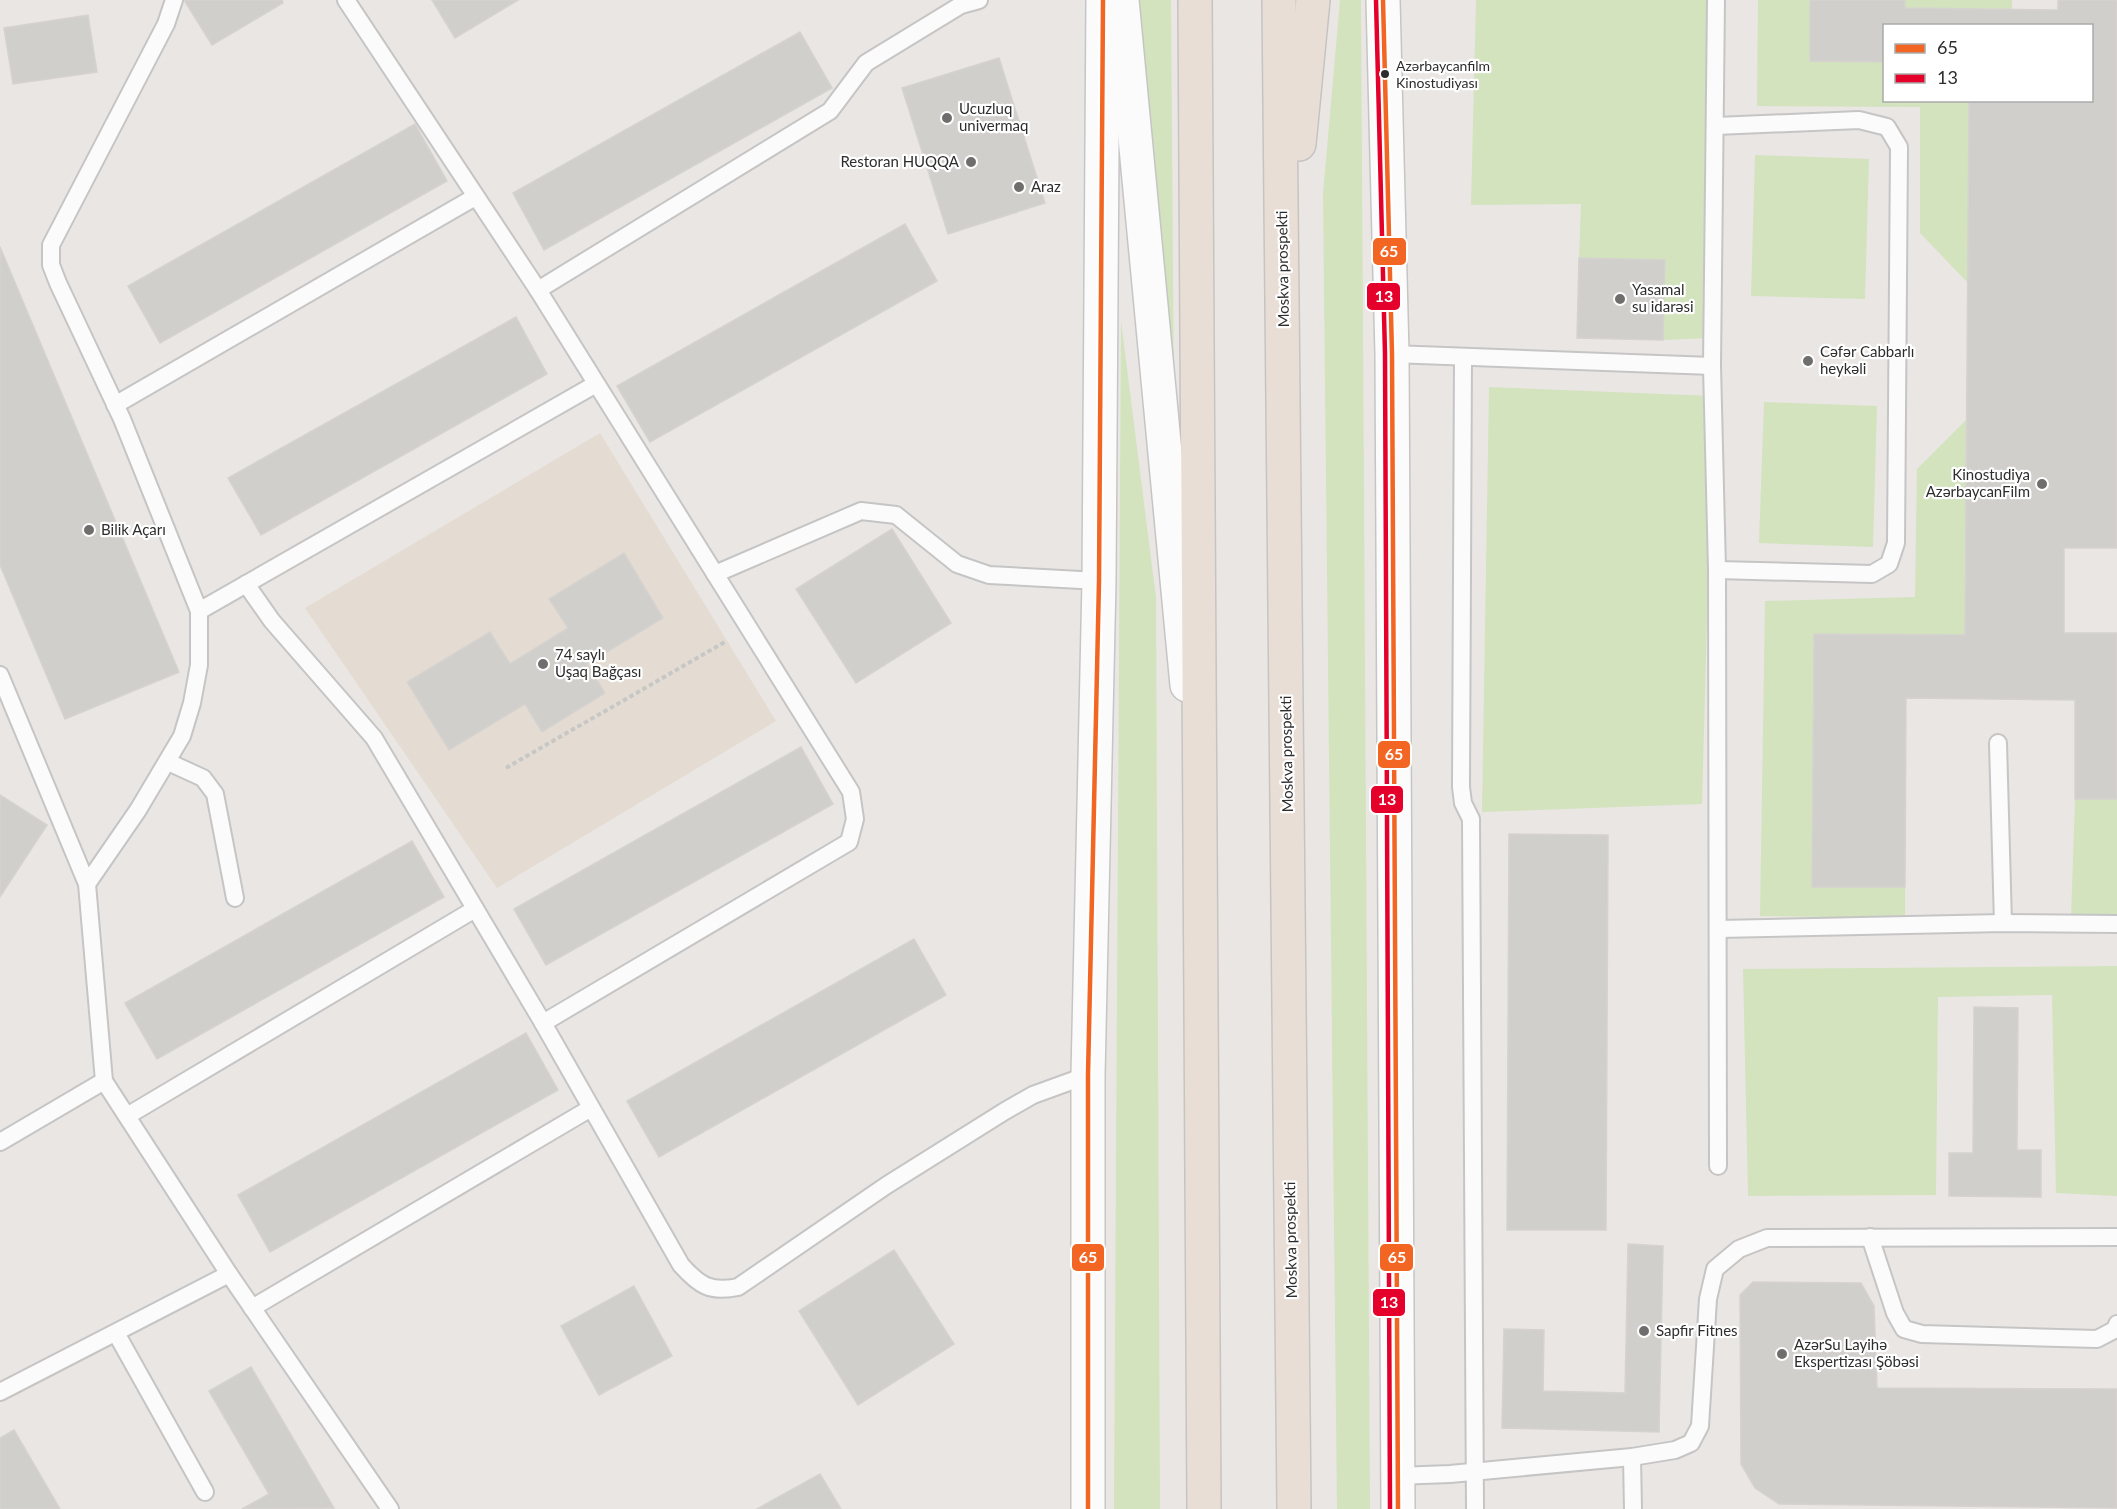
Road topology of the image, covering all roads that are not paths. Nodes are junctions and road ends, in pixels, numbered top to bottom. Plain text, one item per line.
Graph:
1 (174, 0) edge
2 (346, 0) edge
3 (979, 0) edge
4 (1103, 0) edge
5 (1122, 0) edge
6 (1196, 0) edge
7 (1279, 0) edge
8 (1313, 0) edge
9 (1383, 0) edge
10 (1716, 0) edge
11 (1716, 126) junction
12 (475, 197) junction
13 (538, 290) junction
14 (1283, 304) junction
15 (1392, 354) junction
16 (1463, 357) junction
17 (1712, 366) junction
18 (596, 384) junction
19 (115, 405) junction
20 (1717, 570) junction
21 (715, 574) junction
22 (1099, 581) junction
23 (246, 584) junction
24 (199, 611) junction
25 (0, 675) edge
26 (1998, 743) dead end
27 (168, 762) junction
28 (1200, 831) junction
29 (87, 884) junction
30 (235, 898) dead end
31 (475, 909) junction
32 (2003, 923) junction
33 (2117, 924) edge
34 (1718, 929) junction
35 (543, 1023) junction
36 (1088, 1075) junction
37 (104, 1082) junction
38 (591, 1108) junction
39 (127, 1116) junction
40 (0, 1142) edge
41 (1718, 1166) dead end
42 (1870, 1237) junction
43 (2117, 1237) edge
44 (229, 1274) junction
45 (252, 1308) junction
46 (2117, 1324) edge
47 (116, 1333) junction
48 (0, 1392) edge
49 (1632, 1457) junction
50 (1475, 1470) junction
51 (1397, 1476) junction
52 (205, 1492) dead end
53 (390, 1509) edge
54 (1088, 1509) edge
55 (1204, 1509) edge
56 (1294, 1509) edge
57 (1398, 1509) edge
58 (1475, 1509) edge
59 (1633, 1509) edge

1 - 19 lane
2 - 12 lane
3 - 13 lane
4 - 22 main road
5 - 28 main road
6 - 28 highway
7 - 14 highway, Moskva prospekti
8 - 14 highway
9 - 15 main road
10 - 11 lane
11 - 17 lane
11 - 20 lane
12 - 13 lane
12 - 19 lane
13 - 18 lane
14 - 56 highway, Moskva prospekti
15 - 16 lane
15 - 51 main road
16 - 17 lane
16 - 50 lane
17 - 20 lane
18 - 21 lane
18 - 23 lane
19 - 24 lane
20 - 34 lane
21 - 22 lane
21 - 35 lane
22 - 36 main road
23 - 24 lane
23 - 31 lane
24 - 27 lane
25 - 29 lane
26 - 32 lane
27 - 29 lane
27 - 30 lane
28 - 55 highway
29 - 37 lane
31 - 35 lane
31 - 39 lane
32 - 33 lane
32 - 34 lane
34 - 41 lane
35 - 38 lane
36 - 38 lane
36 - 54 main road
37 - 39 lane
37 - 40 lane
38 - 45 lane
39 - 44 lane
42 - 43 lane
42 - 46 lane
42 - 49 lane
44 - 45 lane
44 - 47 lane
45 - 53 lane
47 - 48 lane
47 - 52 lane
49 - 50 lane
49 - 59 lane
50 - 51 lane
50 - 58 lane
51 - 57 main road

